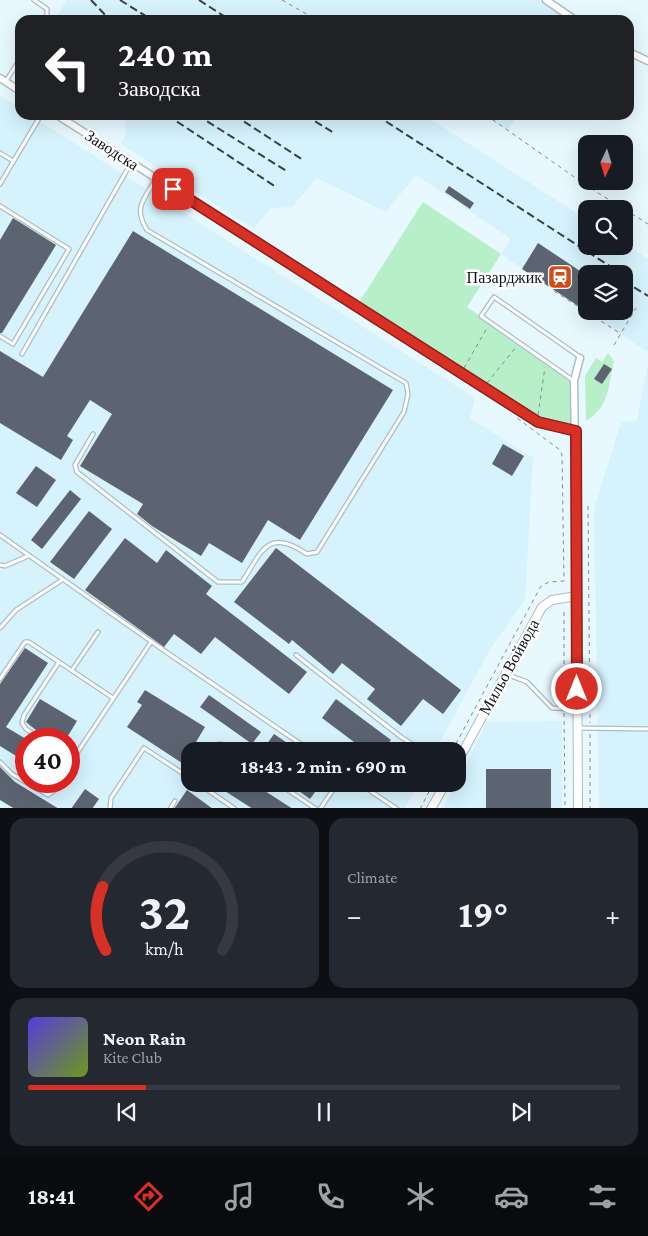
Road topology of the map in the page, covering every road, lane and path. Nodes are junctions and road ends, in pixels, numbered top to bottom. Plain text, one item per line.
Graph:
1 (34, 0) edge
2 (282, 0) edge
3 (546, 0) edge
4 (47, 15) edge
5 (308, 15) edge
6 (567, 15) edge
7 (634, 54) edge
8 (648, 61) edge
9 (15, 65) edge
10 (3, 80) edge
11 (15, 88) edge
12 (38, 120) edge
13 (65, 120) edge
14 (493, 120) edge
15 (0, 153) edge
16 (13, 161) junction
17 (131, 162) junction
18 (156, 178) junction
19 (0, 184) edge
20 (0, 206) edge
21 (648, 224) edge
22 (554, 291) dead end
23 (636, 308) dead end
24 (490, 323) junction
25 (621, 334) junction
26 (0, 336) edge
27 (520, 343) junction
28 (614, 345) dead end
29 (22, 354) dead end
30 (580, 358) joint
31 (546, 361) junction
32 (461, 373) junction
33 (574, 381) junction
34 (483, 387) junction
35 (511, 405) junction
36 (538, 422) junction
37 (576, 431) junction
38 (93, 434) dead end
39 (588, 506) dead end
40 (0, 535) edge
41 (29, 556) junction
42 (0, 565) edge
43 (62, 580) junction
44 (577, 596) junction
45 (0, 628) edge
46 (98, 632) dead end
47 (151, 642) junction
48 (296, 655) dead end
49 (59, 662) junction
50 (72, 670) junction
51 (505, 674) junction
52 (0, 679) edge
53 (113, 698) junction
54 (577, 709) junction
55 (25, 728) edge
56 (578, 728) junction
57 (590, 728) junction
58 (648, 730) edge
59 (298, 742) edge
60 (409, 742) edge
61 (457, 742) edge
62 (466, 746) edge
63 (80, 748) edge
64 (0, 762) edge
65 (181, 771) edge
66 (15, 776) edge
67 (211, 792) edge
68 (291, 792) edge
69 (332, 792) edge
70 (372, 792) edge
71 (429, 792) edge
72 (440, 792) edge
73 (175, 801) dead end
74 (110, 808) edge
75 (170, 808) edge
76 (235, 808) edge
77 (316, 808) edge
78 (320, 808) edge
79 (397, 808) edge
80 (420, 808) edge
81 (431, 808) edge
82 (578, 808) edge
83 (590, 808) edge

1 - 4 lane
2 - 5 path
3 - 6 street
7 - 8 street
9 - 10 lane
10 - 11 street
12 - 16 lane
13 - 17 street, Заводска
14 - 21 path
15 - 16 lane
16 - 19 lane
17 - 18 street, Заводска
17 - 29 lane
18 - 32 street, Заводска
18 - 38 lane
20 - 26 lane
22 - 25 path
23 - 25 path
24 - 27 lane
24 - 30 lane
24 - 32 path
25 - 28 path
27 - 31 lane
27 - 34 path
30 - 33 street
31 - 33 lane
31 - 36 path
32 - 34 street, Заводска
33 - 37 street
34 - 35 street, Заводска
35 - 36 street, Заводска
35 - 61 path
36 - 37 street, Заводска
37 - 44 street
39 - 57 path
40 - 41 lane
41 - 42 lane
41 - 43 lane
43 - 45 lane
43 - 47 lane
44 - 51 street, Мильо Войвода
44 - 54 street
46 - 50 lane
47 - 53 lane
47 - 59 lane
48 - 60 lane
49 - 50 lane
49 - 52 lane
49 - 55 lane
50 - 53 lane
51 - 54 lane
51 - 62 street, Мильо Войвода
53 - 63 lane
54 - 56 street
56 - 57 lane
56 - 82 street
57 - 58 lane
57 - 83 path
64 - 66 lane
65 - 74 lane
67 - 76 lane
68 - 77 lane
69 - 78 lane
70 - 79 lane
71 - 80 path
72 - 81 street
73 - 75 lane

